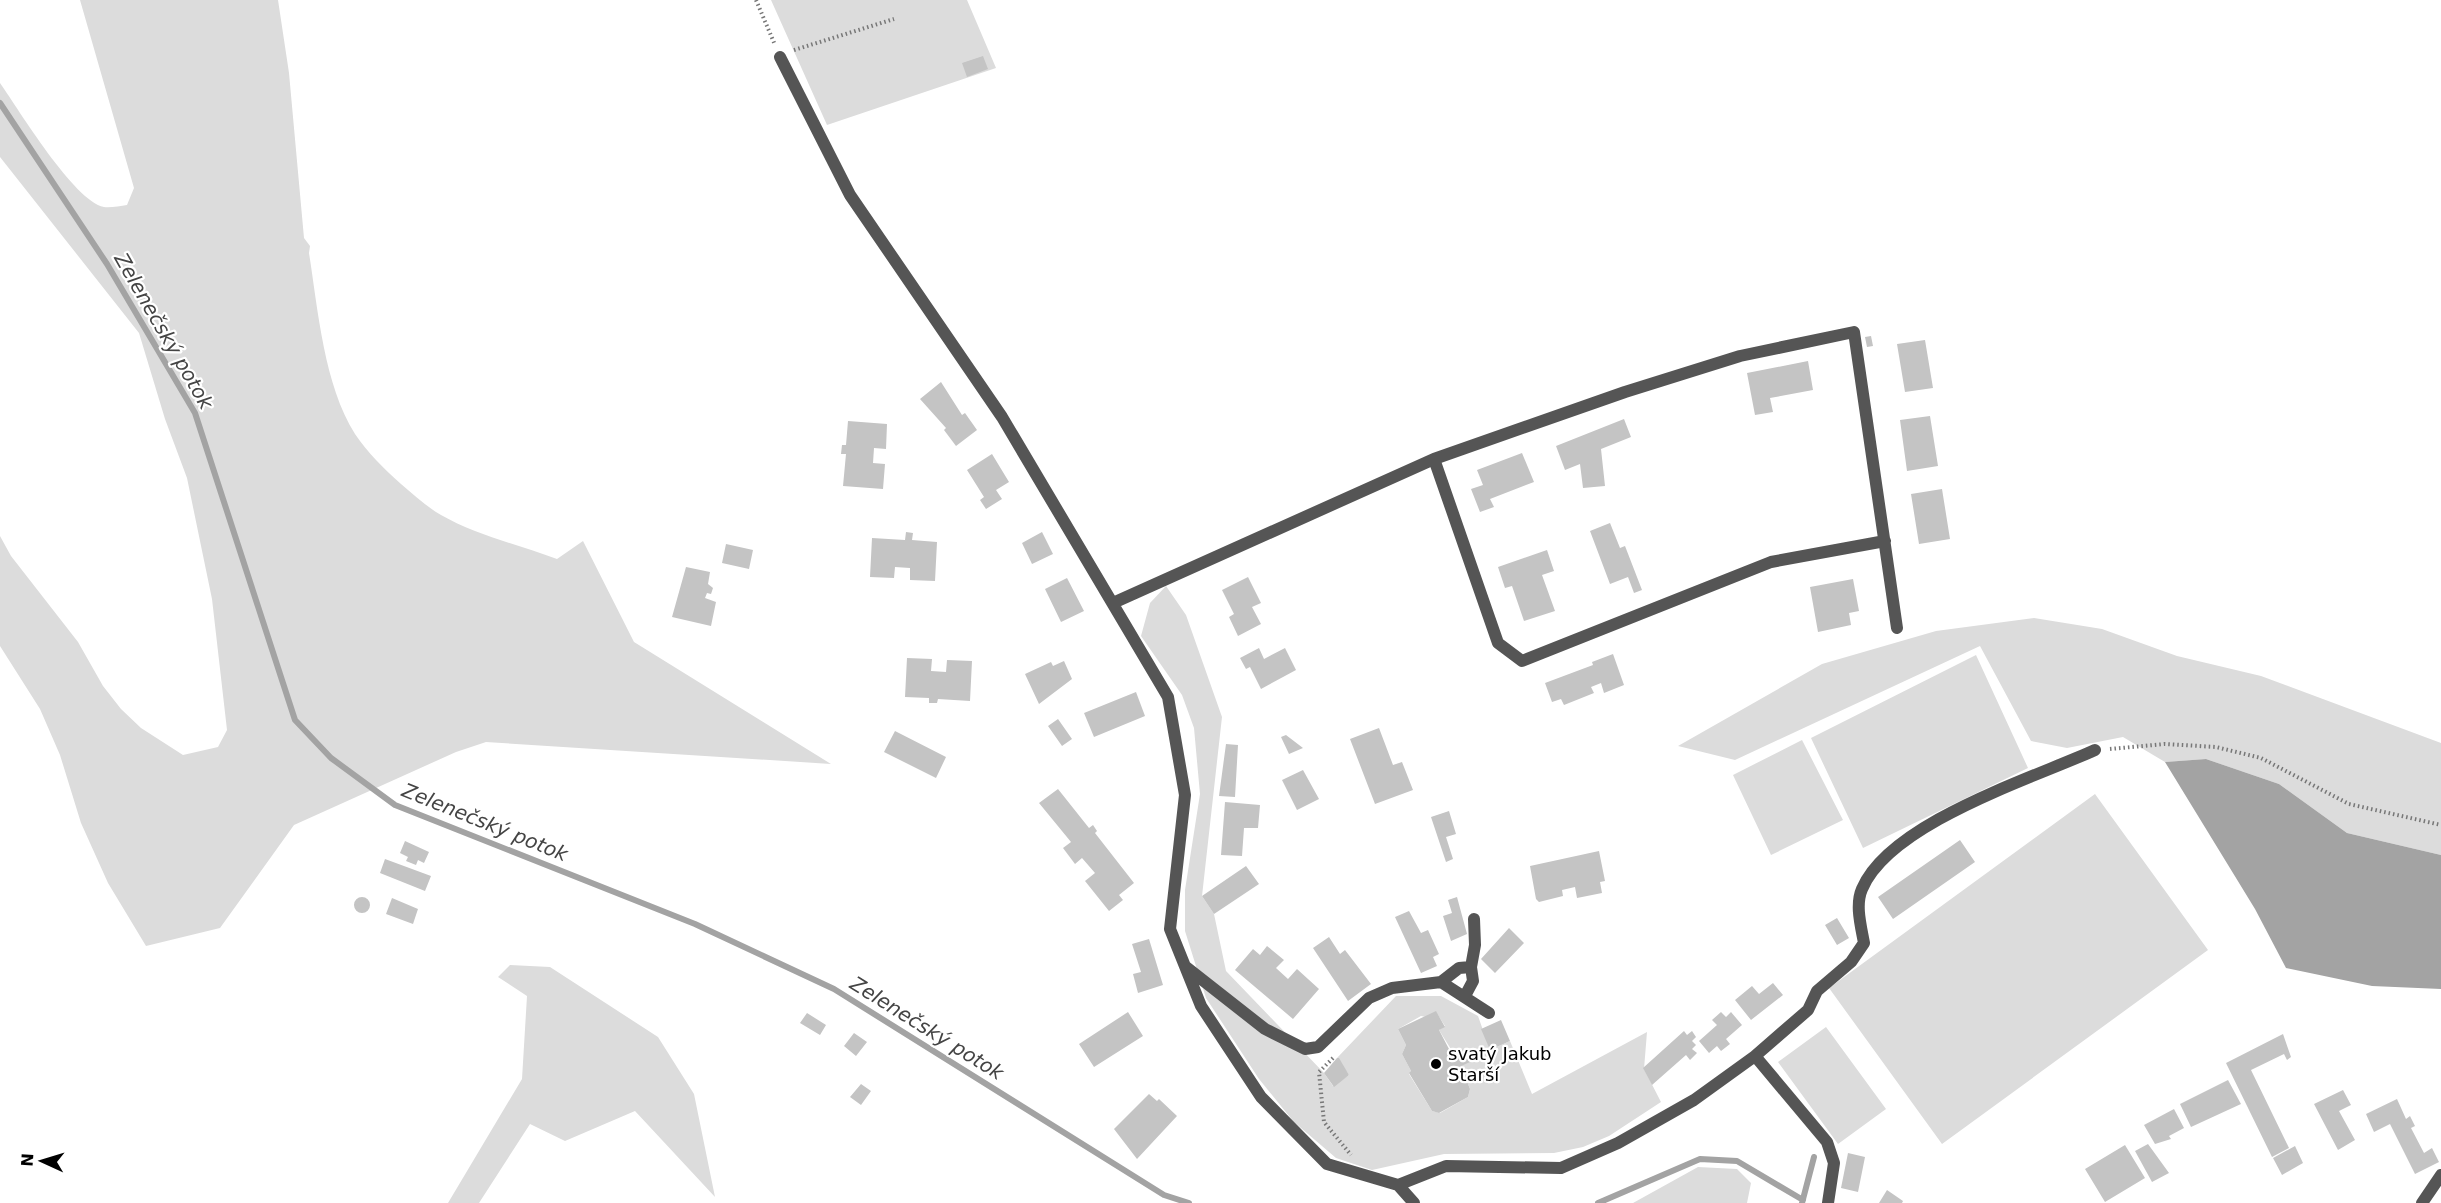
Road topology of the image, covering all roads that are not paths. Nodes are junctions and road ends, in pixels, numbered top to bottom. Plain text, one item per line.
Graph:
1 (780, 57) road end
2 (1434, 459) junction
3 (1885, 541) junction
4 (1113, 603) junction
5 (1897, 628) dead end
6 (2095, 750) road end
7 (1474, 919) dead end
8 (1185, 966) junction
9 (1471, 967) junction
10 (1441, 982) junction
11 (1465, 996) junction
12 (1489, 1013) dead end
13 (1755, 1056) junction
14 (2441, 1175) edge
15 (1398, 1185) junction
16 (1414, 1203) edge
17 (1828, 1203) edge
18 (2422, 1203) edge

1 - 4 street
2 - 3 street
2 - 3 street
2 - 4 street
3 - 5 street
4 - 8 street
6 - 13 street
7 - 9 street
8 - 10 street
8 - 15 street
9 - 10 street
9 - 11 street
10 - 11 street
11 - 12 street
13 - 15 street
13 - 17 street
14 - 18 street
15 - 16 street

